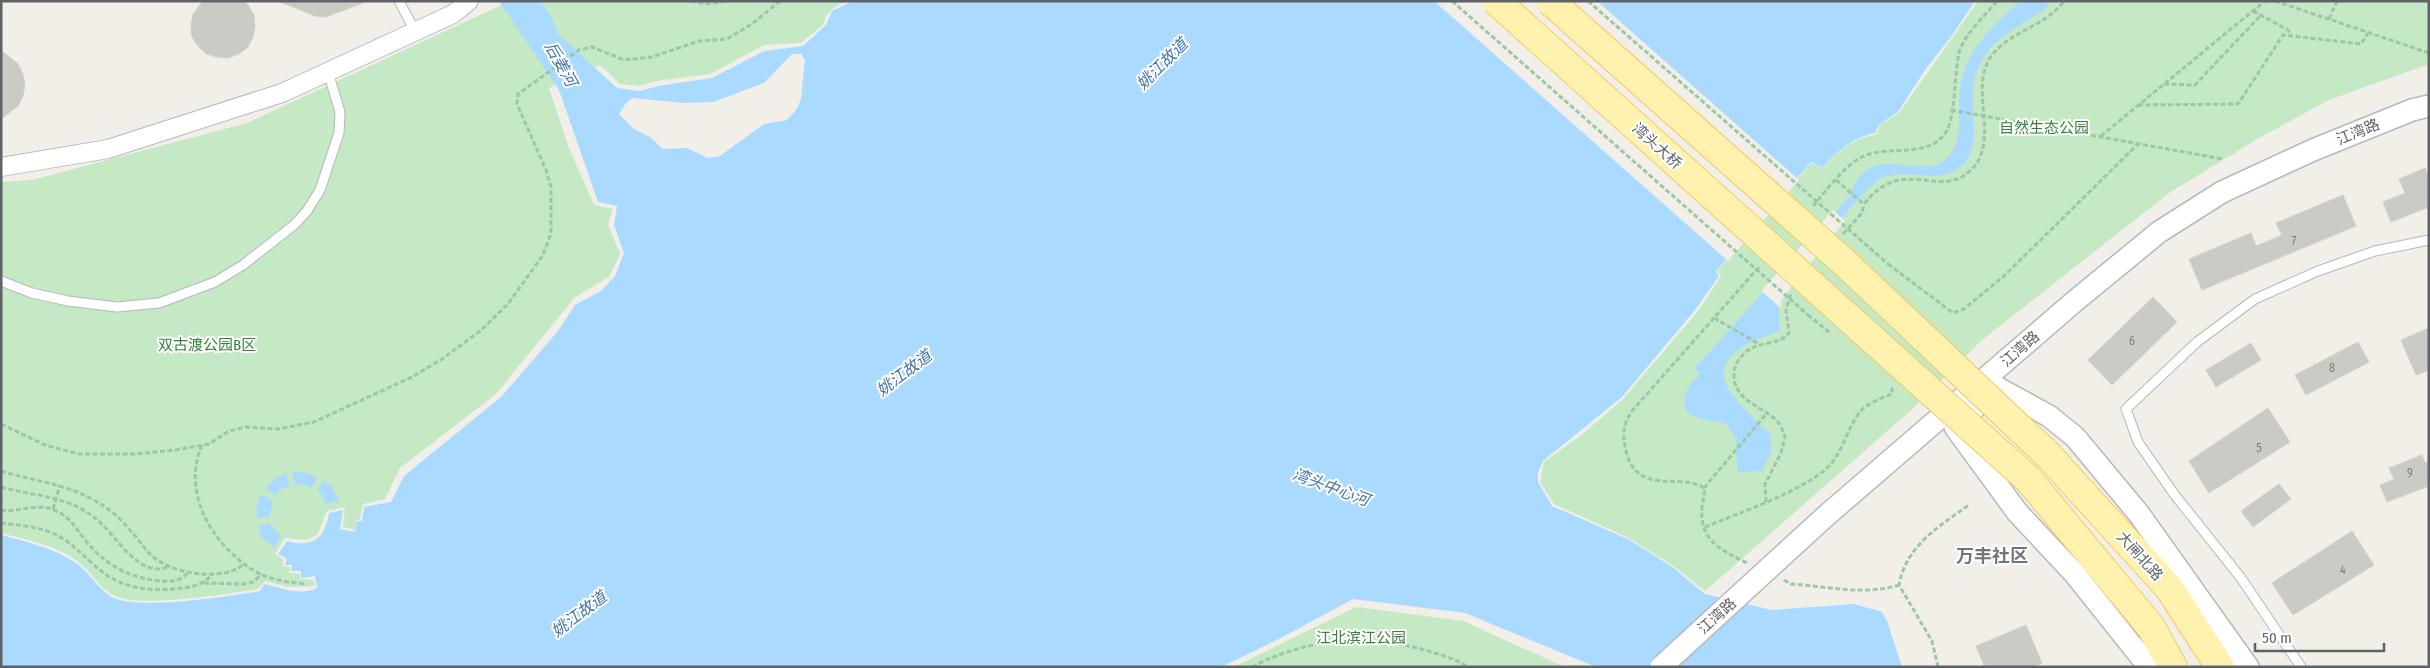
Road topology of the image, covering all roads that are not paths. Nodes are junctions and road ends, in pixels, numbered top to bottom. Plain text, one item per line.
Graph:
1 (399, 1) edge
2 (1496, 1) edge
3 (1550, 1) edge
4 (467, 3) edge
5 (415, 31) junction
6 (328, 72) junction
7 (2429, 106) edge
8 (1, 167) edge
9 (2429, 240) edge
10 (1, 281) edge
11 (1661, 667) edge
12 (2149, 667) edge
13 (2173, 667) edge
14 (2220, 667) edge
15 (2248, 667) edge
16 (2301, 667) edge

1 - 5 lane
2 - 13 main road, 湾头大桥, bridge
3 - 14 main road, 大闸北路, bridge
4 - 5 street
5 - 6 street
6 - 8 street
6 - 10 lane
7 - 11 street, 江湾路, bridge
9 - 16 lane
12 - 15 street

